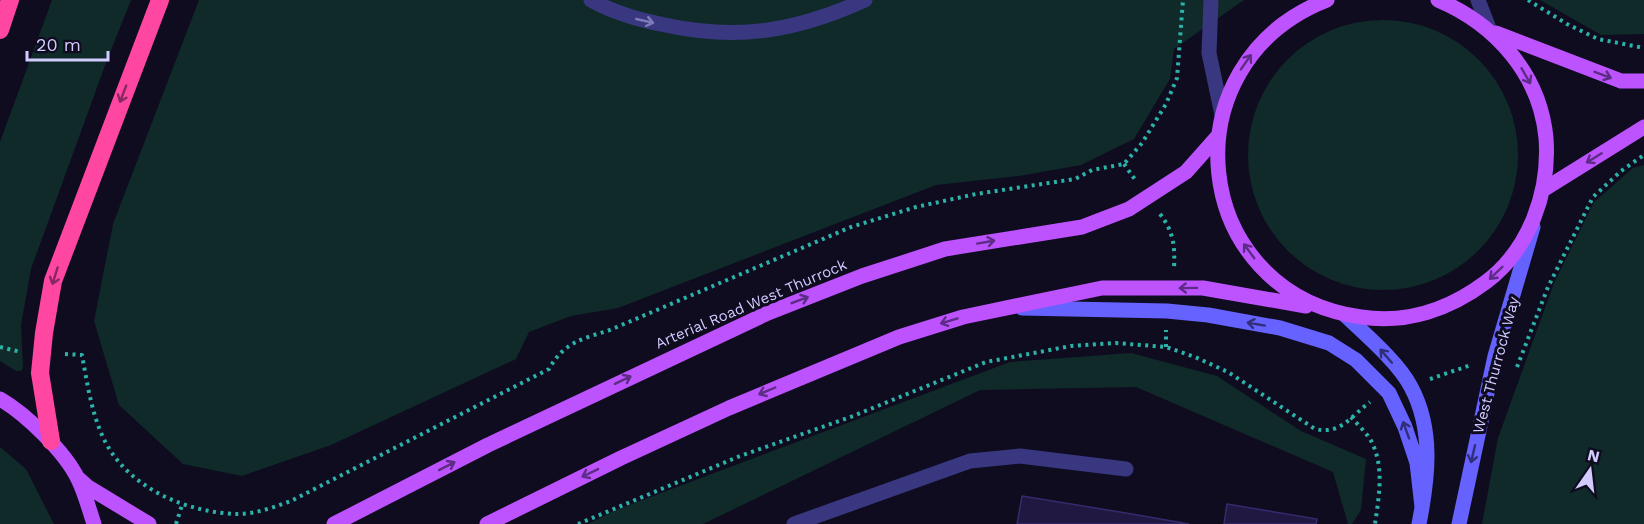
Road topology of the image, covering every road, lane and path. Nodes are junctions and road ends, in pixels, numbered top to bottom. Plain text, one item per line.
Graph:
1 (10, 0) edge
2 (160, 0) edge
3 (591, 0) edge
4 (865, 0) edge
5 (1184, 0) edge
6 (1211, 0) edge
7 (1327, 0) edge
8 (1438, 0) edge
9 (1478, 0) edge
10 (1527, 0) edge
11 (0, 30) edge
12 (1490, 31) junction
13 (1644, 48) edge
14 (1644, 81) edge
15 (1222, 115) junction
16 (1644, 127) edge
17 (1218, 136) junction
18 (1644, 155) edge
19 (1124, 164) junction
20 (1543, 190) junction
21 (1147, 198) junction
22 (1538, 207) junction
23 (1171, 288) junction
24 (1006, 307) junction
25 (1328, 310) junction
26 (1167, 311) junction
27 (1345, 315) junction
28 (1524, 346) junction
29 (0, 347) edge
30 (1166, 347) junction
31 (16, 352) dead end
32 (74, 354) dead end
33 (1495, 356) junction
34 (1516, 369) dead end
35 (1411, 386) junction
36 (1389, 393) junction
37 (0, 399) edge
38 (1351, 417) junction
39 (51, 441) junction
40 (1126, 470) dead end
41 (78, 478) junction
42 (182, 505) junction
43 (1422, 507) junction
44 (94, 524) edge
45 (149, 524) edge
46 (176, 524) edge
47 (334, 524) edge
48 (488, 524) edge
49 (578, 524) edge
50 (794, 524) edge
51 (1375, 524) edge
52 (1419, 524) edge
53 (1459, 524) edge

1 - 11 highway
2 -> 39 highway
3 -> 4 lane
5 - 19 path
6 - 15 lane
15 -> 7 main road
8 - 12 main road
9 - 12 lane
10 - 13 path
12 -> 14 main road
12 -> 20 main road
15 - 17 main road
16 -> 20 main road
17 - 21 main road, Arterial Road West Thurrock
25 -> 17 main road
18 - 28 path
19 - 21 path
19 - 42 path
20 - 22 main road
21 - 23 path
47 -> 21 main road, Arterial Road West Thurrock
22 -> 27 main road
22 - 33 main road, West Thurrock Way
23 - 24 main road
25 -> 23 main road
24 - 26 main road
24 -> 48 main road
25 - 27 main road
26 - 30 path
36 -> 26 main road
35 -> 27 main road
28 - 33 path
28 - 34 path
29 - 31 path
30 - 38 path
30 - 49 path
32 - 42 path
33 - 35 path
33 -> 53 main road, West Thurrock Way
35 - 43 main road
36 - 38 path
43 -> 36 main road
37 - 39 main road
38 - 51 path
39 - 41 main road
40 - 50 lane
41 - 44 main road
41 - 45 main road
42 - 46 path
43 - 52 main road

